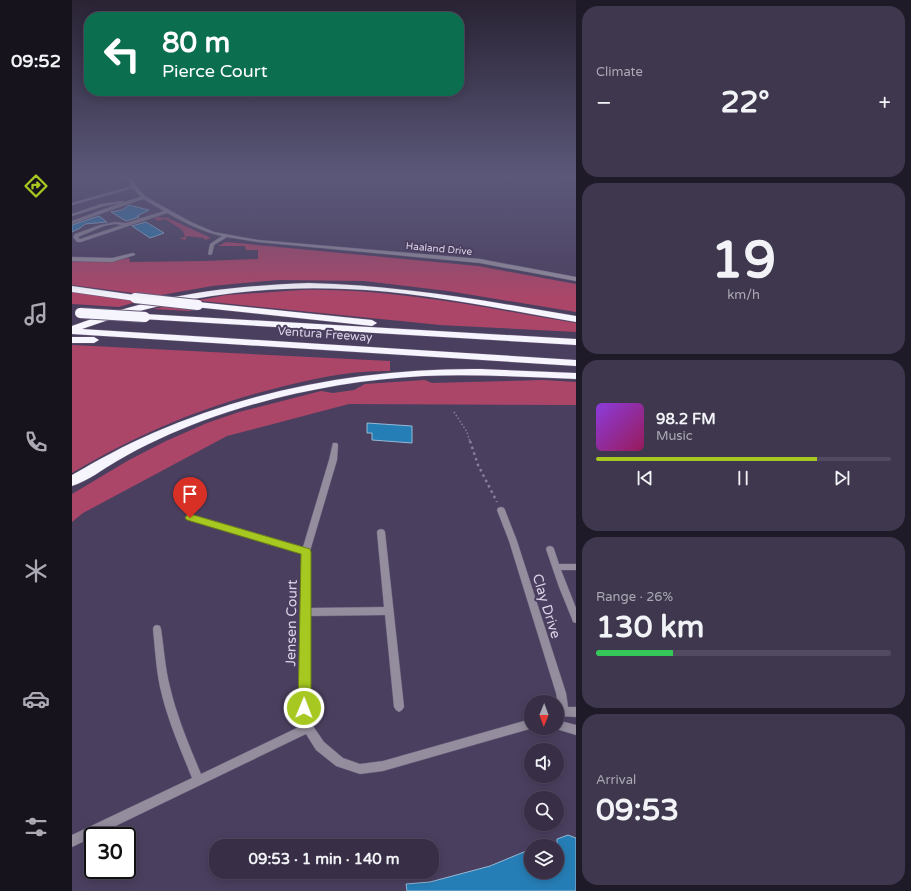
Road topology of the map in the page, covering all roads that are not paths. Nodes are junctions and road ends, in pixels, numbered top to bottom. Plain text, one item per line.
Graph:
1 (87, 218) edge
2 (148, 218) edge
3 (180, 218) edge
4 (72, 223) edge
5 (225, 236) junction
6 (79, 241) dead end
7 (133, 254) dead end
8 (210, 254) dead end
9 (72, 259) edge
10 (576, 279) edge
11 (72, 289) edge
12 (76, 313) edge
13 (576, 319) edge
14 (72, 330) edge
15 (420, 333) junction
16 (171, 337) junction
17 (72, 340) edge
18 (576, 342) edge
19 (576, 363) edge
20 (576, 376) edge
21 (335, 445) dead end
22 (72, 482) edge
23 (501, 510) road end
24 (190, 518) dead end
25 (381, 532) dead end
26 (550, 549) dead end
27 (306, 552) junction
28 (556, 567) junction
29 (576, 567) edge
30 (389, 611) junction
31 (306, 612) junction
32 (576, 619) edge
33 (157, 629) dead end
34 (561, 695) edge
35 (399, 707) dead end
36 (564, 711) edge
37 (576, 712) edge
38 (524, 726) edge
39 (564, 727) edge
40 (308, 728) junction
41 (576, 730) edge
42 (198, 780) junction
43 (72, 841) edge

1 - 4 street
2 - 6 street
3 - 5 street, Haaland Drive
5 - 8 street
5 - 10 street, Haaland Drive
7 - 9 street
11 - 15 highway, bridge
12 - 15 highway, Ventura Freeway, bridge
13 - 14 highway
14 - 16 highway, Ventura Freeway
15 - 18 highway, Ventura Freeway
16 - 17 highway
16 - 19 highway, Ventura Freeway
20 - 22 highway
21 - 27 street, Jensen Court
23 - 34 street, Clay Drive
24 - 27 street
25 - 30 street
26 - 28 street
27 - 31 street, Jensen Court
28 - 29 street
28 - 32 street
30 - 31 street
30 - 35 street
31 - 40 street, Jensen Court
33 - 42 street
36 - 37 street
38 - 40 street, Jensen Court
39 - 41 street
40 - 42 street
42 - 43 street

